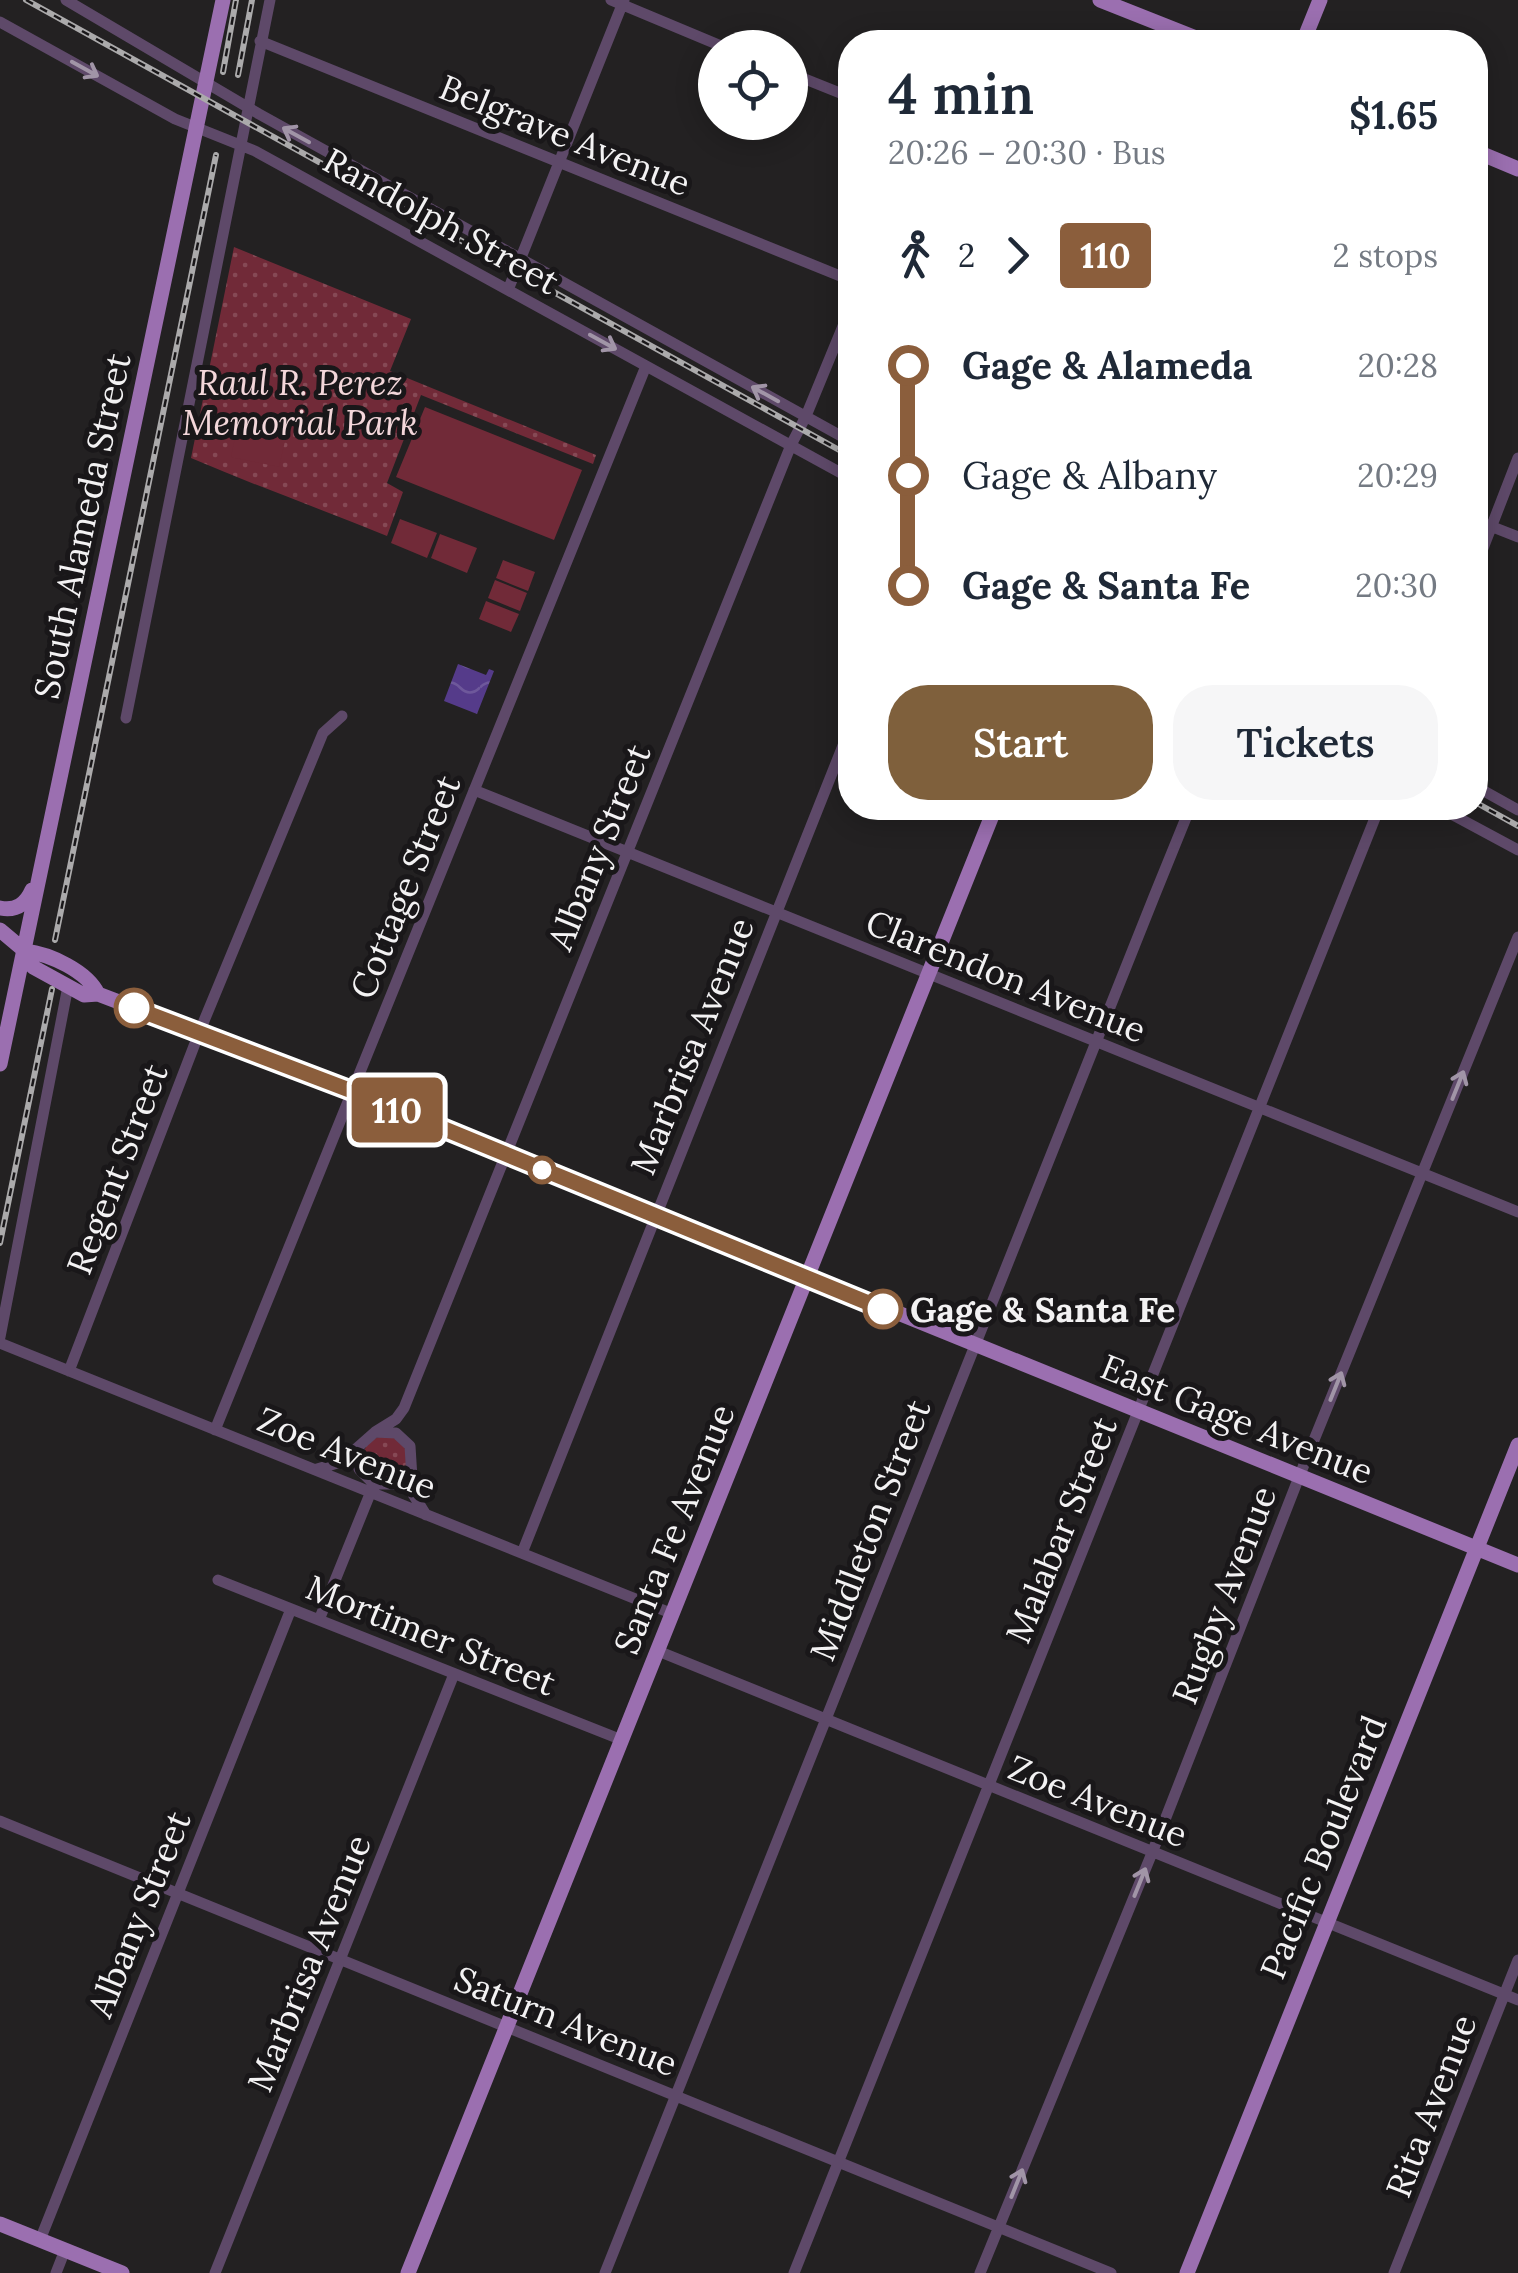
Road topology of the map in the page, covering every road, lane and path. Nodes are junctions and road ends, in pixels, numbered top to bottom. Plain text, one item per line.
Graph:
1 (66, 0) edge
2 (223, 0) edge
3 (270, 0) edge
4 (1100, 0) edge
5 (1320, 0) edge
6 (619, 2) edge
7 (0, 22) edge
8 (1176, 30) edge
9 (1307, 30) edge
10 (698, 36) edge
11 (260, 41) junction
12 (808, 80) edge
13 (206, 83) junction
14 (838, 92) edge
15 (248, 108) junction
16 (196, 128) junction
17 (241, 146) junction
18 (1488, 156) edge
19 (558, 163) junction
20 (1518, 168) edge
21 (520, 258) junction
22 (838, 275) edge
23 (508, 290) junction
24 (838, 337) edge
25 (646, 366) junction
26 (806, 416) junction
27 (838, 434) edge
28 (791, 445) junction
29 (1518, 458) edge
30 (838, 471) edge
31 (1488, 525) edge
32 (1491, 526) junction
33 (1488, 534) edge
34 (1518, 537) edge
35 (342, 716) dead end
36 (126, 718) dead end
37 (838, 757) edge
38 (474, 790) junction
39 (1488, 793) edge
40 (1518, 810) edge
41 (990, 820) edge
42 (1185, 820) edge
43 (1374, 820) edge
44 (1462, 820) edge
45 (1518, 850) edge
46 (627, 852) junction
47 (40, 873) junction
48 (0, 908) edge
49 (775, 912) junction
50 (0, 930) edge
51 (1518, 937) edge
52 (31, 957) junction
53 (928, 974) junction
54 (62, 977) junction
55 (98, 994) junction
56 (199, 1033) junction
57 (3, 1034) edge
58 (1095, 1042) junction
59 (0, 1064) edge
60 (352, 1091) junction
61 (1258, 1108) junction
62 (505, 1154) junction
63 (1422, 1174) junction
64 (1518, 1212) edge
65 (654, 1215) junction
66 (806, 1278) junction
67 (0, 1340) edge
68 (972, 1344) junction
69 (69, 1371) junction
70 (404, 1408) junction
71 (1139, 1412) junction
72 (215, 1430) junction
73 (375, 1432) junction
74 (1518, 1445) edge
75 (410, 1446) junction
76 (359, 1448) junction
77 (314, 1470) junction
78 (410, 1470) junction
79 (1299, 1477) junction
80 (372, 1488) junction
81 (426, 1515) junction
82 (1476, 1548) junction
83 (522, 1554) junction
84 (1518, 1565) edge
85 (218, 1580) dead end
86 (291, 1609) junction
87 (673, 1614) junction
88 (319, 1620) junction
89 (658, 1651) junction
90 (454, 1674) junction
91 (826, 1721) junction
92 (622, 1740) junction
93 (988, 1786) junction
94 (0, 1821) edge
95 (1152, 1854) junction
96 (176, 1893) junction
97 (1326, 1922) junction
98 (339, 1960) junction
99 (1518, 1960) edge
100 (1503, 1994) junction
101 (1518, 2000) edge
102 (507, 2025) junction
103 (674, 2094) junction
104 (839, 2160) junction
105 (0, 2224) edge
106 (998, 2227) junction
107 (40, 2240) junction
108 (65, 2250) junction
109 (56, 2273) edge
110 (122, 2273) edge
111 (215, 2273) edge
112 (408, 2273) edge
113 (604, 2273) edge
114 (794, 2273) edge
115 (980, 2273) edge
116 (1111, 2273) edge
117 (1186, 2273) edge
118 (1394, 2273) edge

1 - 13 street, Randolph Street
2 - 13 main road, South Alameda Street
3 - 11 street
4 - 8 main road
5 - 9 main road
6 - 10 street
6 - 19 street
7 -> 16 street, Randolph Street
11 - 15 street
11 - 19 street, Belgrave Avenue
12 - 14 street
13 - 15 street, Randolph Street
13 - 16 main road, South Alameda Street
15 - 17 street
21 -> 15 street, Randolph Street
16 - 17 street, Randolph Street
16 - 47 main road, South Alameda Street
17 - 23 street, Randolph Street
17 - 36 street
18 - 20 main road
19 - 21 street
19 - 22 street, Belgrave Avenue
21 - 23 street
26 -> 21 street, Randolph Street
23 -> 25 street, Randolph Street
24 - 26 street, Albany Street
25 - 28 street, Randolph Street
25 - 38 street, Cottage Street
26 - 27 street, Randolph Street
26 - 28 street, Albany Street
28 - 30 street, Randolph Street
28 - 46 street, Albany Street
29 - 32 street
31 - 32 street
32 - 33 street
32 - 34 street
35 - 56 street, Regent Street
37 - 49 street, Marbrisa Avenue
38 - 46 street, Clarendon Avenue
38 - 60 street, Cottage Street
39 - 40 street
41 - 53 main road, Santa Fe Avenue
42 - 58 street, Middleton Street
43 - 61 street, Malabar Street
44 - 45 street
46 - 49 street, Clarendon Avenue
46 - 62 street, Albany Street
47 - 48 main road
47 - 52 main road, South Alameda Street
49 - 53 street, Clarendon Avenue
49 - 65 street, Marbrisa Avenue
50 - 52 main road, East Gage Avenue
63 -> 51 street, Rugby Avenue
52 - 54 main road, East Gage Avenue
52 - 57 main road, South Alameda Street
53 - 58 street, Clarendon Avenue
53 - 66 main road, Santa Fe Avenue
54 - 55 main road, East Gage Avenue
54 - 55 main road, East Gage Avenue
54 - 67 street
55 - 56 main road, East Gage Avenue
56 - 60 main road, East Gage Avenue
56 - 69 street, Regent Street
57 - 59 main road, South Alameda Street
58 - 61 street, Clarendon Avenue
58 - 68 street, Middleton Street
60 - 62 main road, East Gage Avenue
60 - 72 street, Cottage Street
61 - 63 street, Clarendon Avenue
61 - 71 street, Malabar Street
62 - 65 main road, East Gage Avenue
62 - 70 street, Albany Street
63 - 64 street, Clarendon Avenue
79 -> 63 street, Rugby Avenue
65 - 66 main road, East Gage Avenue
65 - 83 street, Marbrisa Avenue
66 - 68 main road, East Gage Avenue
66 - 87 main road, Santa Fe Avenue
67 - 69 street, Zoe Avenue
68 - 71 main road, East Gage Avenue
68 - 91 street, Middleton Street
69 - 72 street, Zoe Avenue
70 - 73 street, Albany Street
70 - 75 street
71 - 79 main road, East Gage Avenue
71 - 93 street, Malabar Street
72 - 77 street, Zoe Avenue
73 - 75 street
73 - 76 street, Albany Street
74 - 82 main road, Pacific Boulevard
75 - 78 street
76 - 77 street, Albany Street
76 - 80 street
77 - 80 street, Zoe Avenue
78 - 80 street
78 - 81 street
79 - 82 main road, East Gage Avenue
79 - 95 street, Rugby Avenue
80 - 81 street, Zoe Avenue
80 - 88 street
81 - 83 street, Zoe Avenue
82 - 84 main road, East Gage Avenue
82 - 97 main road, Pacific Boulevard
83 - 87 street, Zoe Avenue
85 - 86 street, Mortimer Street
86 - 88 street, Mortimer Street
86 - 96 street, Albany Street
87 - 89 main road, Santa Fe Avenue
88 - 90 street, Mortimer Street
89 - 91 street, Zoe Avenue
89 - 92 main road, Santa Fe Avenue
90 - 92 street, Mortimer Street
90 - 98 street, Marbrisa Avenue
91 - 93 street, Zoe Avenue
91 - 103 street, Middleton Street
92 - 102 main road, Santa Fe Avenue
93 - 95 street, Zoe Avenue
93 - 104 street, Malabar Street
94 - 96 street, Saturn Avenue
95 - 97 street, Zoe Avenue
106 -> 95 street, Rugby Avenue
96 - 98 street, Saturn Avenue
96 - 107 street, Albany Street
97 - 100 street, Zoe Avenue
97 - 117 main road, Pacific Boulevard
98 - 102 street, Saturn Avenue
98 - 111 street, Marbrisa Avenue
99 - 100 street, Rita Avenue
100 - 101 street, Zoe Avenue
100 - 118 street, Rita Avenue
102 - 103 street, Saturn Avenue
102 - 112 main road, Santa Fe Avenue
103 - 104 street, Saturn Avenue
103 - 113 street, Middleton Street
104 - 106 street, Saturn Avenue
104 - 114 street, Malabar Street
105 - 107 main road
106 - 115 street, Rugby Avenue
106 - 116 street, Saturn Avenue
107 - 108 main road
108 - 109 street
108 - 110 main road

